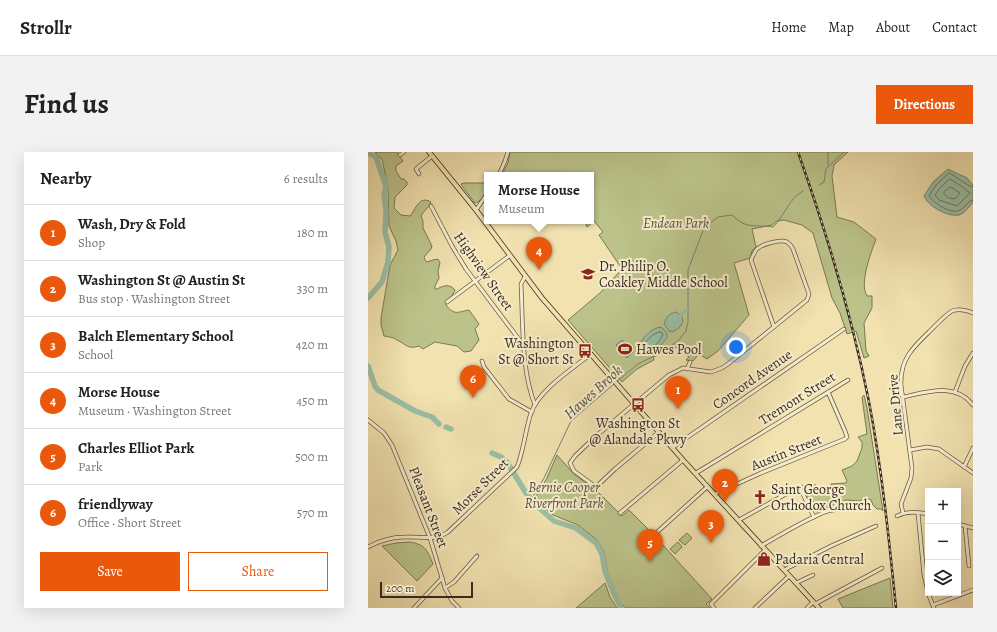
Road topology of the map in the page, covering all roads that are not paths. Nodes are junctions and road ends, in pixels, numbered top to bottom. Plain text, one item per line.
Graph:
1 (404, 152) edge
2 (429, 152) edge
3 (508, 152) edge
4 (400, 155) dead end
5 (432, 156) junction
6 (500, 172) edge
7 (419, 174) dead end
8 (484, 198) edge
9 (431, 206) dead end
10 (476, 210) junction
11 (484, 221) edge
12 (486, 224) edge
13 (509, 256) junction
14 (525, 277) junction
15 (476, 281) junction
16 (447, 302) dead end
17 (973, 313) edge
18 (774, 327) junction
19 (844, 329) dead end
20 (524, 346) junction
21 (973, 352) edge
22 (591, 354) junction
23 (482, 361) dead end
24 (690, 362) dead end
25 (687, 369) junction
26 (848, 380) dead end
27 (828, 392) junction
28 (955, 392) junction
29 (902, 397) junction
30 (634, 404) junction
31 (535, 405) junction
32 (973, 405) edge
33 (532, 412) junction
34 (368, 420) edge
35 (659, 432) junction
36 (672, 448) junction
37 (973, 448) edge
38 (910, 450) junction
39 (683, 460) junction
40 (964, 467) junction
41 (973, 473) edge
42 (696, 474) junction
43 (707, 487) junction
44 (715, 494) junction
45 (834, 510) dead end
46 (620, 513) dead end
47 (903, 513) junction
48 (918, 513) junction
49 (925, 514) edge
50 (897, 516) dead end
51 (814, 517) junction
52 (739, 520) junction
53 (961, 525) edge
54 (876, 526) dead end
55 (965, 526) junction
56 (973, 528) edge
57 (655, 534) dead end
58 (430, 538) junction
59 (761, 546) junction
60 (368, 547) edge
61 (765, 550) junction
62 (477, 556) dead end
63 (969, 566) dead end
64 (882, 568) dead end
65 (784, 570) junction
66 (813, 575) dead end
67 (788, 576) junction
68 (442, 578) junction
69 (925, 580) edge
70 (796, 583) junction
71 (445, 588) junction
72 (973, 590) edge
73 (929, 596) edge
74 (814, 603) junction
75 (455, 607) edge
76 (933, 607) edge
77 (414, 608) edge
78 (459, 608) edge
79 (714, 608) edge
80 (755, 608) edge
81 (807, 608) edge
82 (819, 608) edge

1 - 4 street
2 - 5 main road
3 - 6 street
5 - 7 street
5 - 10 main road
8 - 10 street
9 - 15 street, Highview Street
10 - 11 main road
12 - 13 main road
13 - 14 main road
13 - 15 street
14 - 20 street
14 - 22 main road
15 - 16 street
15 - 20 street, Highview Street
17 - 29 street, Lane Drive
18 - 18 street
18 - 25 street
19 - 36 street, Concord Avenue
20 - 31 street
21 - 28 street
22 - 30 main road
22 - 31 street, Morse Street
23 - 33 street
24 - 25 street
25 - 30 street
26 - 27 street, Tremont Street
27 - 42 street, Tremont Street
27 - 44 street, Austin Street
28 - 29 street
28 - 32 street
29 - 38 street, Lane Drive
30 - 35 main road
30 - 35 street
31 - 33 street, Morse Street
33 - 58 street, Morse Street
34 - 58 street, Pleasant Street
35 - 36 main road
36 - 39 main road
37 - 40 street
38 - 40 street
38 - 47 street, Lane Drive
39 - 42 main road
39 - 46 street
40 - 41 street
42 - 43 main road
43 - 44 main road
43 - 57 street
44 - 52 main road
45 - 51 street
47 - 48 street
47 - 50 street
48 - 49 street
48 - 69 street
51 - 52 street
51 - 59 street
52 - 59 main road
53 - 55 street
54 - 65 street
55 - 56 street
55 - 63 street
58 - 60 street, Morse Street
58 - 68 street, Pleasant Street
59 - 61 main road
61 - 65 main road
61 - 79 street
62 - 71 street
64 - 74 street
65 - 67 main road
66 - 70 street
67 - 70 main road
67 - 80 street
68 - 71 street, Pleasant Street
68 - 77 street
70 - 74 main road
71 - 75 street, Pleasant Street
72 - 76 street
73 - 76 street
74 - 81 street
74 - 82 main road
75 - 78 street, Pleasant Street

